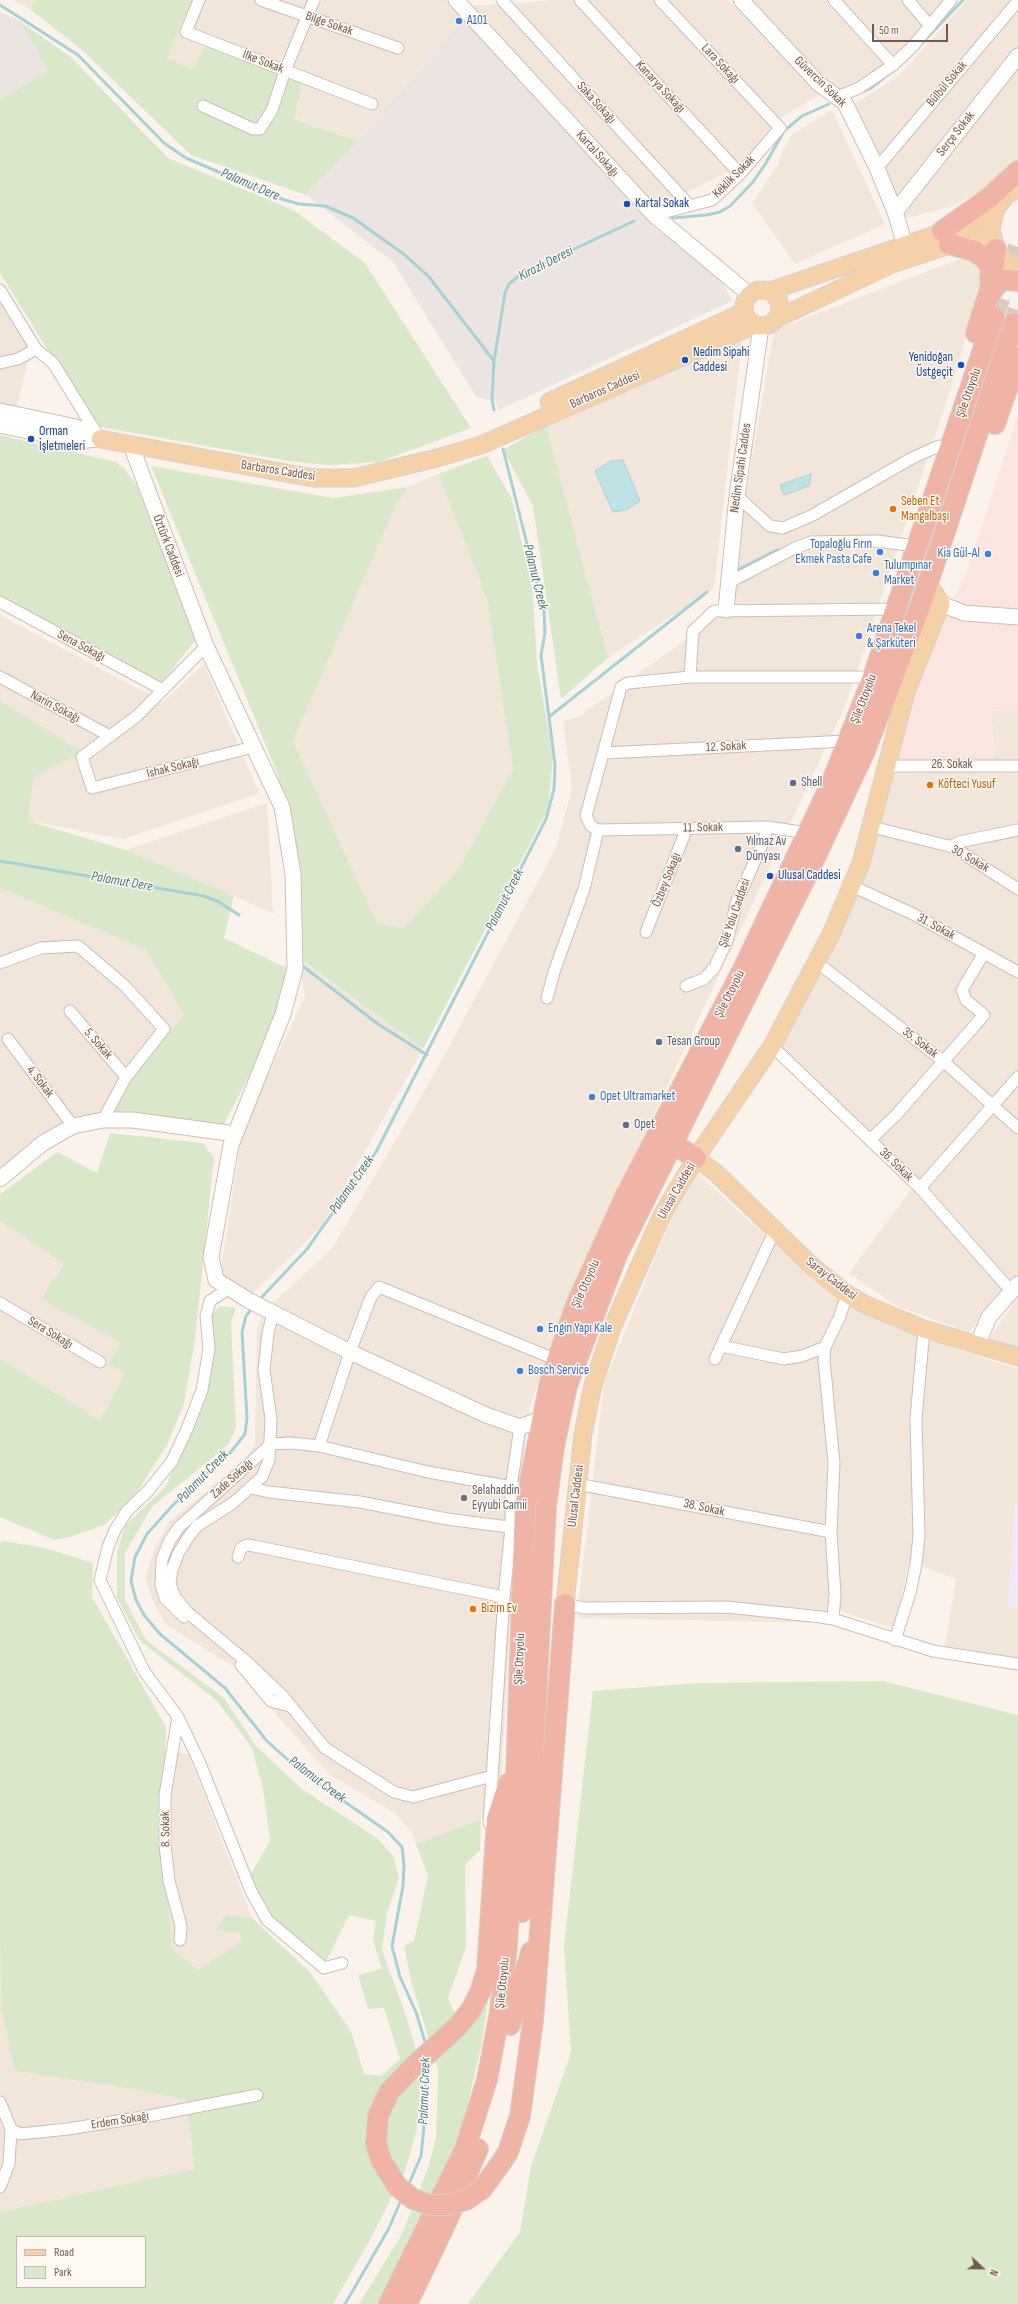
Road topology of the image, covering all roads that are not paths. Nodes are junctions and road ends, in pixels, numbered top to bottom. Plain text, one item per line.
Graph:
1 (199, 0) edge
2 (261, 0) edge
3 (314, 0) edge
4 (456, 0) edge
5 (502, 0) edge
6 (580, 0) edge
7 (660, 0) edge
8 (740, 0) edge
9 (834, 0) edge
10 (908, 0) edge
11 (951, 0) edge
12 (1018, 1) edge
13 (308, 17) junction
14 (930, 26) junction
15 (398, 48) dead end
16 (1018, 56) edge
17 (893, 64) junction
18 (285, 71) junction
19 (838, 97) junction
20 (372, 104) dead end
21 (203, 106) dead end
22 (780, 128) joint
23 (877, 168) junction
24 (1018, 171) edge
25 (740, 174) junction
26 (1010, 193) edge
27 (690, 206) junction
28 (895, 212) junction
29 (654, 215) junction
30 (946, 237) junction
31 (906, 245) junction
32 (994, 245) junction
33 (1018, 270) edge
34 (1018, 280) edge
35 (0, 290) edge
36 (770, 291) junction
37 (989, 293) junction
38 (750, 295) junction
39 (744, 312) junction
40 (994, 317) tunnel mouth
41 (778, 318) junction
42 (1014, 323) tunnel mouth
43 (758, 325) junction
44 (36, 348) junction
45 (1018, 358) edge
46 (0, 363) edge
47 (0, 411) edge
48 (0, 425) edge
49 (100, 439) junction
50 (131, 445) junction
51 (939, 446) junction
52 (454, 452) junction
53 (737, 496) junction
54 (908, 545) junction
55 (728, 583) junction
56 (938, 598) junction
57 (0, 602) edge
58 (896, 609) junction
59 (726, 610) junction
60 (1018, 617) edge
61 (206, 646) junction
62 (873, 676) junction
63 (690, 677) junction
64 (0, 678) edge
65 (163, 690) junction
66 (110, 736) junction
67 (847, 741) junction
68 (253, 747) junction
69 (865, 751) junction
70 (604, 753) junction
71 (886, 766) junction
72 (1018, 766) edge
73 (767, 827) junction
74 (872, 827) junction
75 (687, 828) junction
76 (598, 830) junction
77 (1018, 830) edge
78 (808, 833) junction
79 (951, 847) junction
80 (852, 886) junction
81 (1018, 889) edge
82 (646, 932) dead end
83 (984, 953) junction
84 (0, 963) edge
85 (818, 963) junction
86 (1018, 972) edge
87 (686, 986) dead end
88 (547, 998) dead end
89 (70, 1011) dead end
90 (8, 1039) dead end
91 (772, 1046) junction
92 (943, 1061) junction
93 (126, 1077) junction
94 (1018, 1077) edge
95 (993, 1106) junction
96 (103, 1120) junction
97 (73, 1126) junction
98 (1018, 1128) edge
99 (236, 1134) junction
100 (871, 1139) junction
101 (673, 1144) junction
102 (696, 1158) junction
103 (0, 1179) edge
104 (920, 1188) junction
105 (775, 1230) junction
106 (1015, 1288) edge
107 (228, 1289) junction
108 (847, 1294) junction
109 (0, 1303) edge
110 (273, 1313) junction
111 (924, 1329) junction
112 (977, 1345) junction
113 (720, 1346) junction
114 (825, 1347) junction
115 (350, 1352) junction
116 (1018, 1357) edge
117 (715, 1359) dead end
118 (557, 1360) junction
119 (100, 1362) dead end
120 (541, 1419) junction
121 (520, 1427) junction
122 (271, 1444) junction
123 (319, 1446) junction
124 (577, 1484) junction
125 (251, 1488) junction
126 (520, 1489) junction
127 (518, 1528) junction
128 (831, 1532) junction
129 (238, 1557) dead end
130 (504, 1597) junction
131 (565, 1604) junction
132 (833, 1619) junction
133 (895, 1640) junction
134 (499, 1662) junction
135 (1018, 1664) edge
136 (519, 1677) junction
137 (290, 1706) junction
138 (178, 1717) junction
139 (516, 1760) junction
140 (492, 1776) junction
141 (488, 1834) dead end
142 (543, 1908) junction
143 (180, 1940) dead end
144 (342, 1963) dead end
145 (510, 2025) junction
146 (257, 2095) dead end
147 (0, 2102) edge
148 (11, 2129) junction
149 (0, 2187) edge
150 (389, 2304) edge
151 (407, 2304) edge

1 - 18 street, İlke Sokak
2 - 13 street, Bilge Sokak
3 - 13 street
4 - 29 street, Kartal Sokağı
5 - 27 street, Saka Sokağı
6 - 25 street, Kanarya Sokağı
7 - 22 street, Lara Sokağı
8 - 19 street, Güvercin Sokak
9 - 17 street
10 - 14 street
11 - 14 street
12 - 23 street, Bülbül Sokak
13 - 15 street, Bilge Sokak
13 - 18 street
14 - 17 street
16 - 28 street, Serçe Sokak
17 - 19 street
18 - 20 street, İlke Sokak
18 - 21 street
19 - 23 street, Güvercin Sokak
22 - 25 street, Keklik Sokak
23 - 28 street, Güvercin Sokak
24 - 30 highway
25 - 27 street, Keklik Sokak
26 - 30 main road
26 - 32 main road
27 - 29 street, Keklik Sokak
28 - 31 street, Güvercin Sokak
29 - 38 street, Kartal Sokağı
30 - 31 main road
30 - 32 main road
30 - 37 highway
30 - 41 main road, Barbaros Caddesi
31 - 36 main road
32 - 33 main road
32 - 37 highway
34 - 37 highway
35 - 44 street
36 - 38 main road
36 - 41 main road
37 - 51 highway
38 - 39 main road
39 - 43 main road
39 - 52 main road, Barbaros Caddesi
40 - 58 highway, Şile Otoyolu
41 - 43 main road, Barbaros Caddesi
42 - 69 highway, Şile Otoyolu
43 - 52 main road, Barbaros Caddesi
43 - 53 street, Nedim Sipahi Caddes
44 - 46 street
44 - 49 street
45 - 56 highway
47 - 49 street, Barbaros Caddesi
48 - 49 street, Barbaros Caddesi
49 - 50 main road, Barbaros Caddesi
50 - 52 main road, Barbaros Caddesi
50 - 61 street, Öztürk Caddesi
51 - 53 street
51 - 54 highway
53 - 55 street, Nedim Sipahi Caddes
54 - 55 street
54 - 58 highway
55 - 59 street, Nedim Sipahi Caddes
56 - 60 street
56 - 69 highway
56 - 71 main road, Ulusal Caddesi
57 - 65 street, Sena Sokağı
58 - 59 street
58 - 62 highway, Şile Otoyolu
59 - 63 street
61 - 65 street
61 - 68 street, Öztürk Caddesi
62 - 63 street
62 - 67 highway, Şile Otoyolu
63 - 70 street
64 - 66 street, Narin Sokağı
65 - 66 street
66 - 68 street, İshak Sokağı
67 - 70 street, 12. Sokak
67 - 78 highway, Şile Otoyolu
68 - 99 street, Öztürk Caddesi
69 - 101 highway, Şile Otoyolu
70 - 76 street
71 - 72 street, 26. Sokak
71 - 74 main road, Ulusal Caddesi
73 - 75 street, 11. Sokak
73 - 78 street, 11. Sokak
73 - 87 street, Şile Yolu Caddesi
74 - 79 street, 30. Sokak
74 - 80 main road, Ulusal Caddesi
75 - 76 street, 11. Sokak
75 - 82 street, Özbey Sokağı
76 - 88 street
77 - 79 street
78 - 118 highway, Şile Otoyolu
79 - 81 street, 30. Sokak
80 - 83 street, 31. Sokak
80 - 85 main road, Ulusal Caddesi
83 - 86 street, 31. Sokak
83 - 92 street
84 - 93 street
85 - 91 main road, Ulusal Caddesi
85 - 92 street, 35. Sokak
89 - 93 street, 5. Sokak
90 - 97 street, 4. Sokak
91 - 100 street, 36. Sokak
91 - 102 main road, Ulusal Caddesi
92 - 95 street, 35. Sokak
92 - 100 street
93 - 96 street
94 - 95 street
95 - 98 street, 35. Sokak
95 - 104 street
96 - 97 street
96 - 99 street
97 - 103 street
99 - 107 street, Öztürk Caddesi
100 - 104 street, 36. Sokak
101 - 102 highway
101 - 145 highway, Şile Otoyolu
102 - 105 main road, Saray Caddesi
102 - 124 main road, Ulusal Caddesi
104 - 106 street, 36. Sokak
105 - 108 main road, Saray Caddesi
105 - 113 street
106 - 112 street
107 - 110 street, Öztürk Caddesi
107 - 138 street
108 - 111 main road, Saray Caddesi
108 - 114 street
109 - 119 street, Sera Sokağı
110 - 115 street, Öztürk Caddesi
110 - 122 street
111 - 112 main road, Saray Caddesi
111 - 133 street
112 - 116 main road, Saray Caddesi
113 - 114 street
113 - 117 street
114 - 128 street
115 - 118 street
115 - 121 street, Öztürk Caddesi
115 - 123 street
118 - 120 highway, Şile Otoyolu
120 - 121 street
120 - 126 highway, Şile Otoyolu
121 - 126 street
122 - 123 street
122 - 125 street
122 - 137 street, Zade Sokağı
123 - 126 street
124 - 128 street, 38. Sokak
124 - 131 main road, Ulusal Caddesi
125 - 127 street
125 - 137 street
126 - 127 highway, Şile Otoyolu
127 - 130 street
127 - 136 highway, Şile Otoyolu
128 - 132 street
129 - 130 street
130 - 134 street
131 - 132 street
131 - 142 highway
132 - 133 street
133 - 135 street
134 - 136 street
134 - 140 street
136 - 139 highway, Şile Otoyolu
137 - 140 street
138 - 143 street, 8. Sokak
138 - 144 street
139 - 142 highway, bridge
139 - 150 highway, Şile Otoyolu
140 - 141 street
142 - 145 highway
145 - 151 highway, Şile Otoyolu
146 - 148 street, Erdem Sokağı
147 - 148 street
148 - 149 street

